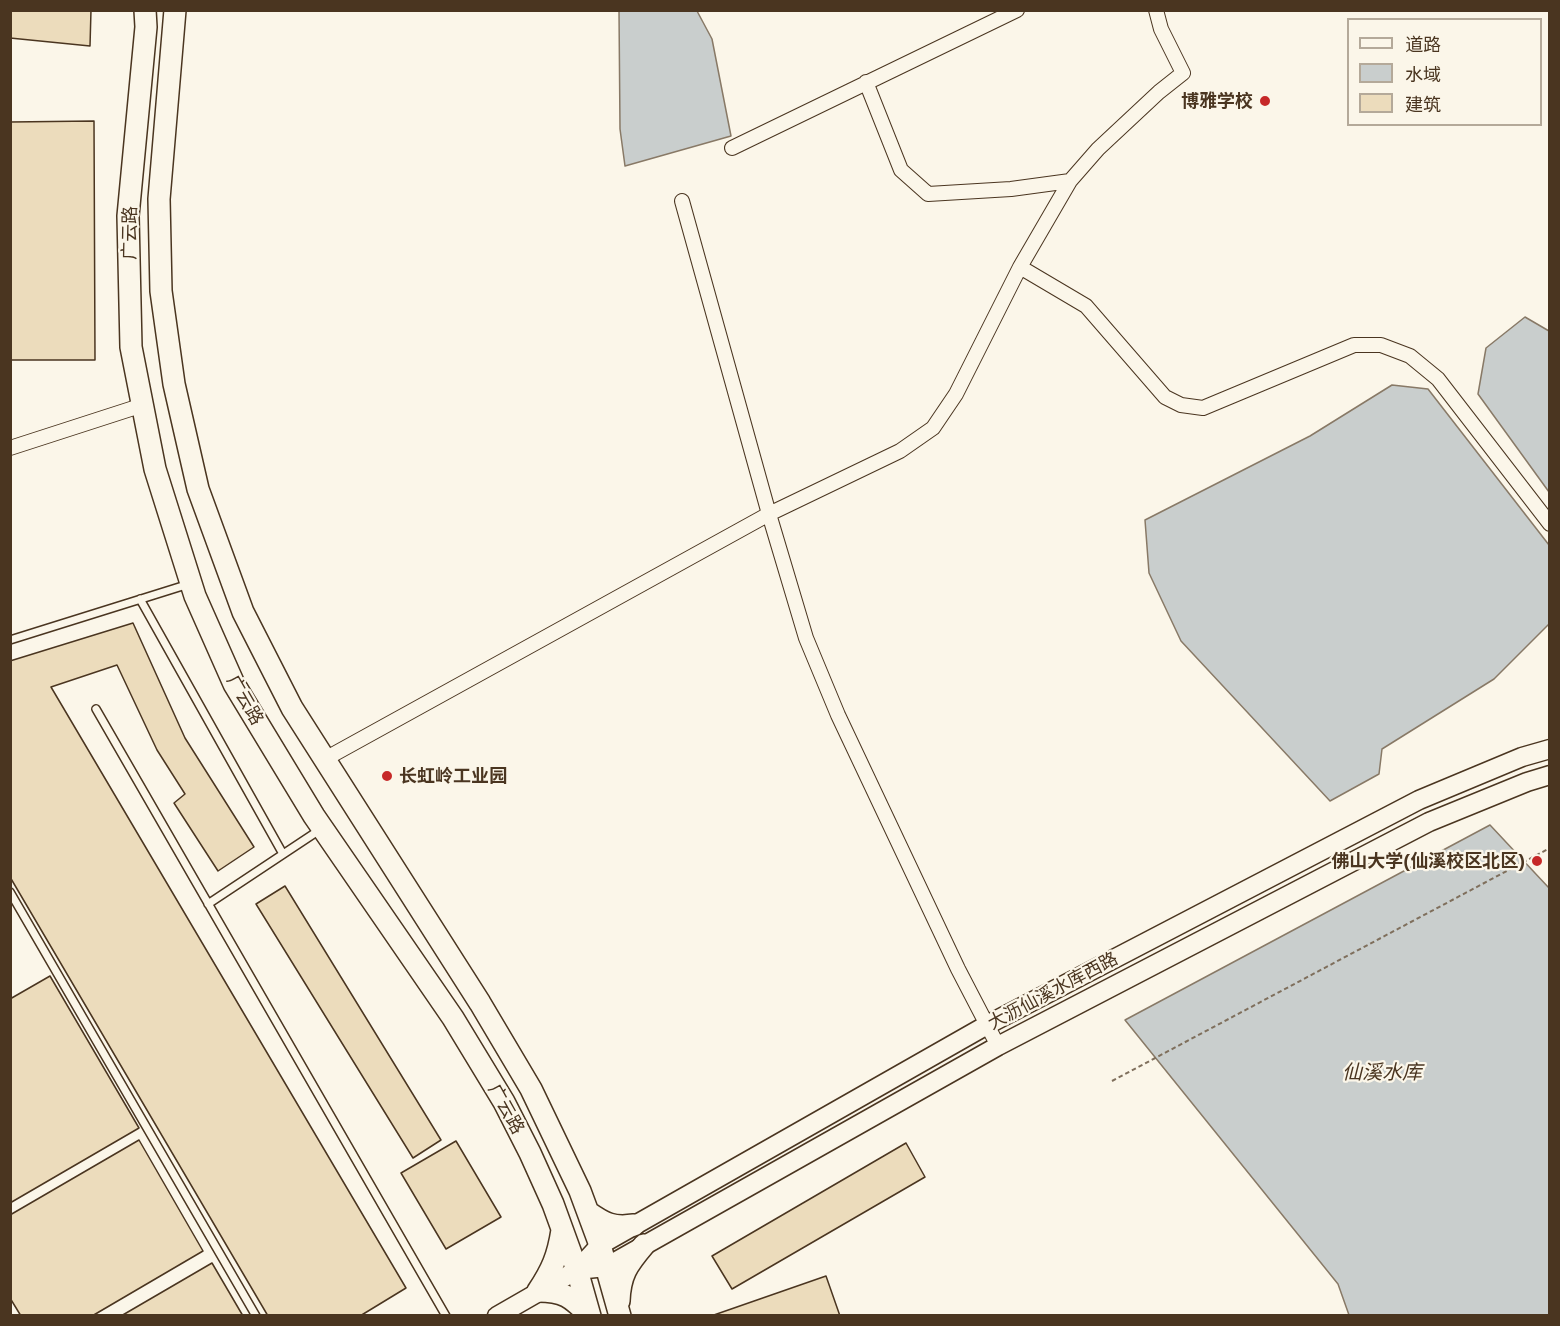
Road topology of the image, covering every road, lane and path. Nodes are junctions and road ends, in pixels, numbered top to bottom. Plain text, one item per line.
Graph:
1 (145, 10) edge
2 (174, 10) edge
3 (1017, 10) edge
4 (1156, 10) edge
5 (866, 82) junction
6 (732, 148) dead end
7 (1070, 181) junction
8 (682, 201) dead end
9 (1020, 267) junction
10 (142, 405) junction
11 (10, 448) edge
12 (769, 514) junction
13 (1550, 524) edge
14 (191, 583) junction
15 (140, 599) junction
16 (10, 640) edge
17 (96, 710) dead end
18 (1550, 749) edge
19 (325, 759) junction
20 (1550, 775) edge
21 (323, 828) junction
22 (1550, 848) edge
23 (283, 854) junction
24 (10, 892) edge
25 (208, 904) junction
26 (987, 1025) junction
27 (998, 1046) junction
28 (1112, 1081) dead end
29 (588, 1212) junction
30 (634, 1225) junction
31 (562, 1229) junction
32 (600, 1245) junction
33 (644, 1245) junction
34 (606, 1267) junction
35 (577, 1270) junction
36 (538, 1292) junction
37 (619, 1312) edge
38 (256, 1316) edge
39 (446, 1316) edge
40 (496, 1316) edge
41 (589, 1316) edge

1 - 10 main road, 广云路
2 - 19 main road, 广云路
3 - 5 street
4 - 7 street
5 - 6 street
5 - 7 street
7 - 9 street
8 - 12 street
9 - 12 street
9 - 13 street
10 - 11 street
10 - 14 main road, 广云路
12 - 19 street
12 - 26 street
14 - 15 lane
14 - 21 main road, 广云路
15 - 16 lane
15 - 23 lane
17 - 25 lane
18 - 26 street, 大沥仙溪水库西路
19 - 29 main road, 广云路
20 - 27 street
21 - 23 lane
21 - 31 main road, 广云路
22 - 28 path
23 - 25 lane
24 - 38 lane
25 - 39 lane
26 - 27 street
26 - 30 street, 大沥仙溪水库西路
27 - 33 street
29 - 30 main road
29 - 32 main road, 广云路
30 - 32 street, 大沥仙溪水库西路
31 - 35 main road, 广云路
31 - 36 main road
32 - 34 main road, 广云路
32 - 35 street, 大沥仙溪水库西路
33 - 34 street
33 - 37 main road
34 - 35 street
34 - 37 main road, 广云路
35 - 36 street
35 - 41 main road, 广云路
36 - 40 street
36 - 41 main road

